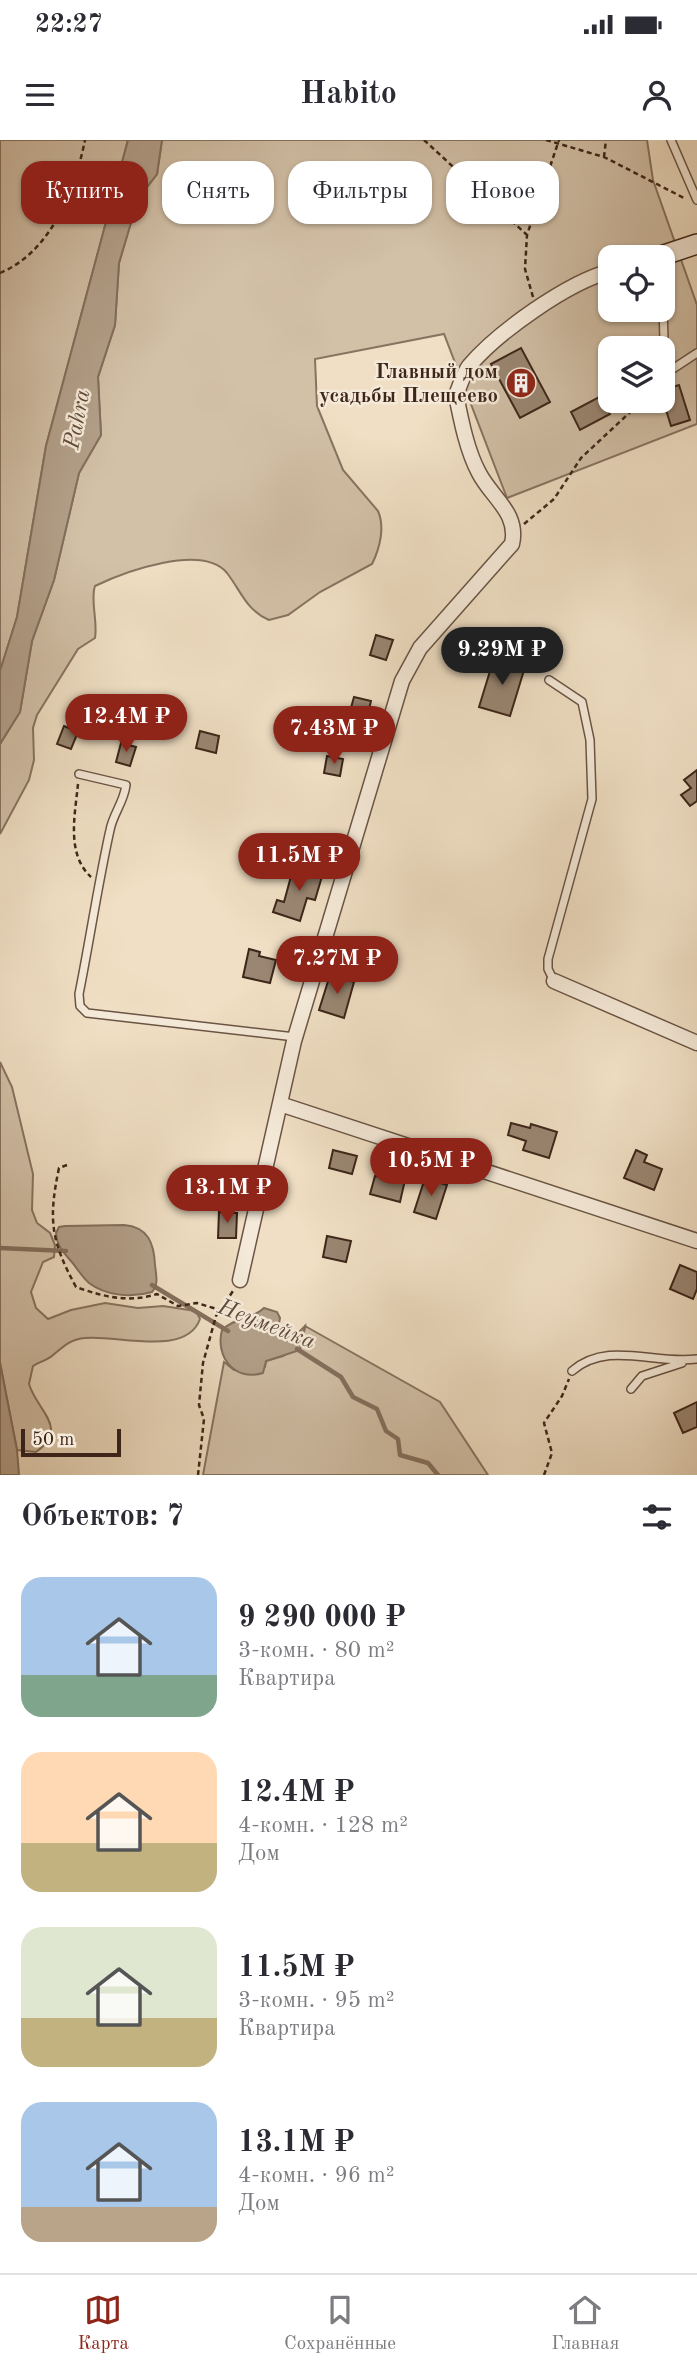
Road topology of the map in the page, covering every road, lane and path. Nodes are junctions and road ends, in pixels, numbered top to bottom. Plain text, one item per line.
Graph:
1 (85, 140) edge
2 (424, 140) edge
3 (546, 140) edge
4 (606, 140) edge
5 (671, 140) edge
6 (558, 141) edge
7 (604, 157) junction
8 (697, 200) edge
9 (688, 202) dead end
10 (527, 235) junction
11 (697, 244) edge
12 (675, 251) edge
13 (0, 273) edge
14 (598, 276) edge
15 (536, 311) junction
16 (663, 322) edge
17 (697, 353) edge
18 (629, 413) edge
19 (515, 531) junction
20 (549, 680) dead end
21 (79, 774) joint
22 (98, 883) junction
23 (554, 981) joint
24 (295, 1037) junction
25 (697, 1043) edge
26 (280, 1104) junction
27 (67, 1166) dead end
28 (697, 1241) edge
29 (240, 1280) joint
30 (220, 1310) junction
31 (697, 1359) edge
32 (572, 1371) joint
33 (631, 1389) dead end
34 (198, 1475) edge
35 (544, 1475) edge

1 - 13 path
2 - 10 path
3 - 6 path
4 - 7 path
5 - 8 lane
6 - 7 path
6 - 10 path
7 - 9 path
10 - 15 path
11 - 12 street
14 - 15 street
15 - 19 street
16 - 17 lane
18 - 19 path
19 - 24 street
20 - 23 lane
21 - 22 path
21 - 22 lane
22 - 24 lane
23 - 25 street
24 - 26 street
26 - 28 street
26 - 29 street
27 - 30 path
29 - 30 path
30 - 34 path
31 - 32 lane
31 - 33 lane
32 - 35 path

